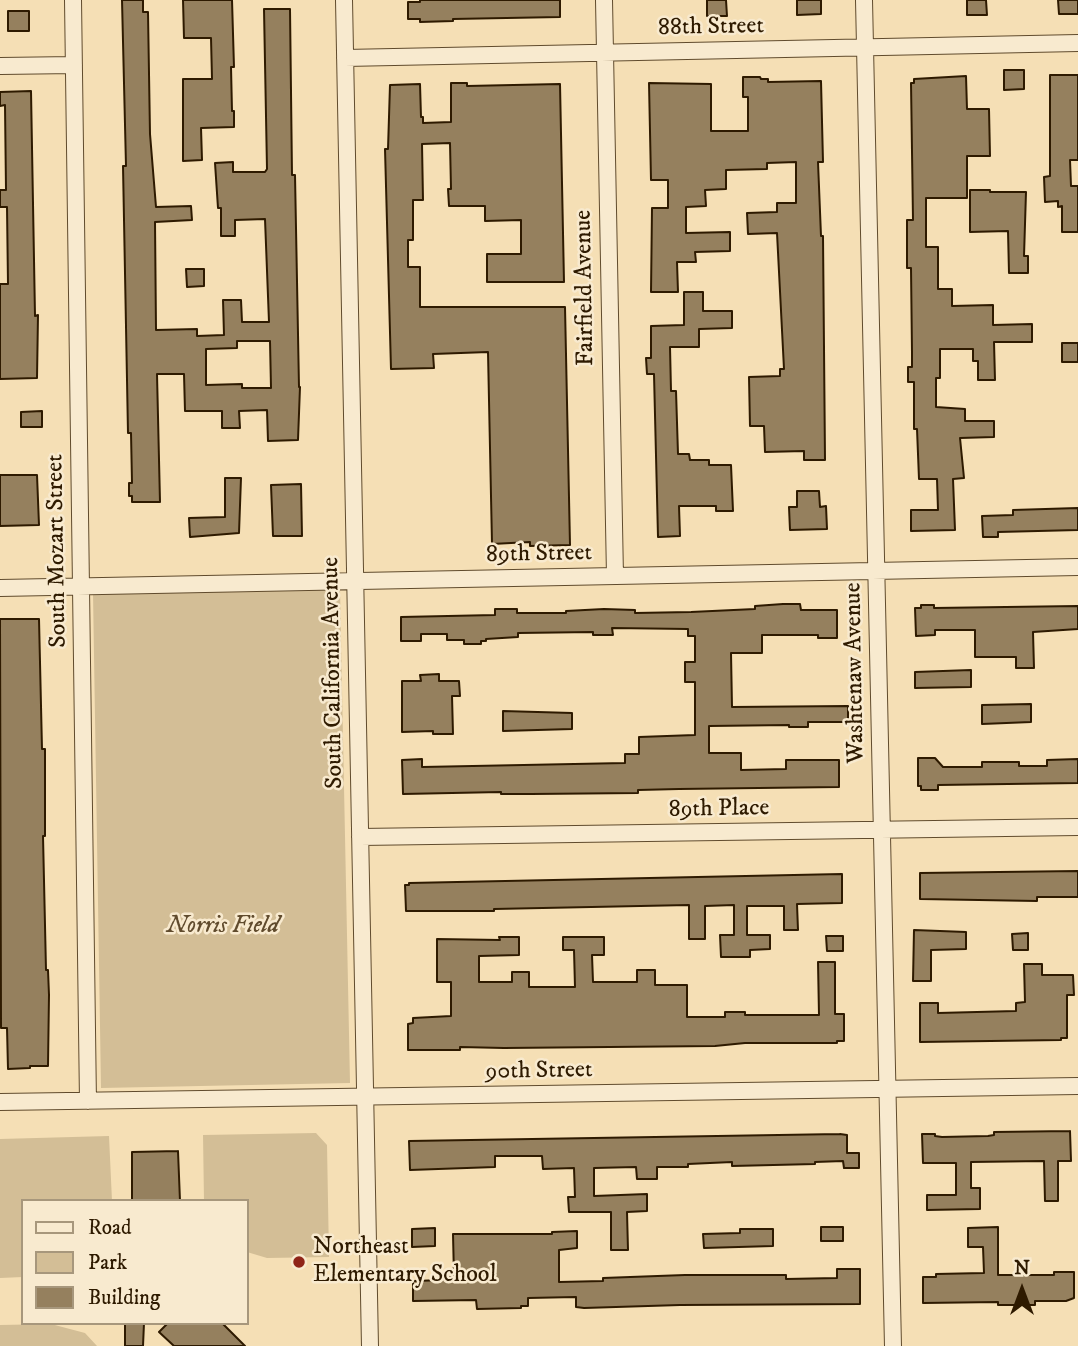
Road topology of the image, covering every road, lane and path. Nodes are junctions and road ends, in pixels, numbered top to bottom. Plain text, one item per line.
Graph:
1 (73, 0) edge
2 (344, 0) edge
3 (604, 0) edge
4 (864, 0) edge
5 (1078, 43) edge
6 (865, 47) junction
7 (605, 53) junction
8 (345, 58) junction
9 (74, 65) junction
10 (0, 66) edge
11 (1078, 567) edge
12 (876, 571) junction
13 (615, 576) junction
14 (355, 581) junction
15 (81, 586) junction
16 (0, 588) edge
17 (1078, 827) edge
18 (882, 831) junction
19 (360, 836) junction
20 (1078, 1086) edge
21 (887, 1089) junction
22 (365, 1097) junction
23 (88, 1101) junction
24 (0, 1102) edge
25 (370, 1346) edge
26 (893, 1346) edge

1 - 9 street, South Mozart Street
2 - 8 street, South California Avenue
3 - 7 street, Fairfield Avenue
4 - 6 street, Washtenaw Avenue
5 - 6 street, 88th Street
6 - 7 street, 88th Street
6 - 12 street, Washtenaw Avenue
7 - 8 street, 88th Street
7 - 13 street, Fairfield Avenue
8 - 14 street, South California Avenue
9 - 10 street
9 - 15 street, South Mozart Street
11 - 12 street, 89th Street
12 - 13 street, 89th Street
12 - 18 street, Washtenaw Avenue
13 - 14 street, 89th Street
14 - 15 street, 89th Street
14 - 19 street, South California Avenue
15 - 16 street, 89th Street
15 - 23 street, South Mozart Street
17 - 18 street, 89th Place
18 - 19 street, 89th Place
18 - 21 street, Washtenaw Avenue
19 - 22 street, South California Avenue
20 - 21 street, 90th Street
21 - 22 street, 90th Street
21 - 26 street, Washtenaw Avenue
22 - 23 street, 90th Street
22 - 25 street, South California Avenue
23 - 24 street, 90th Street

